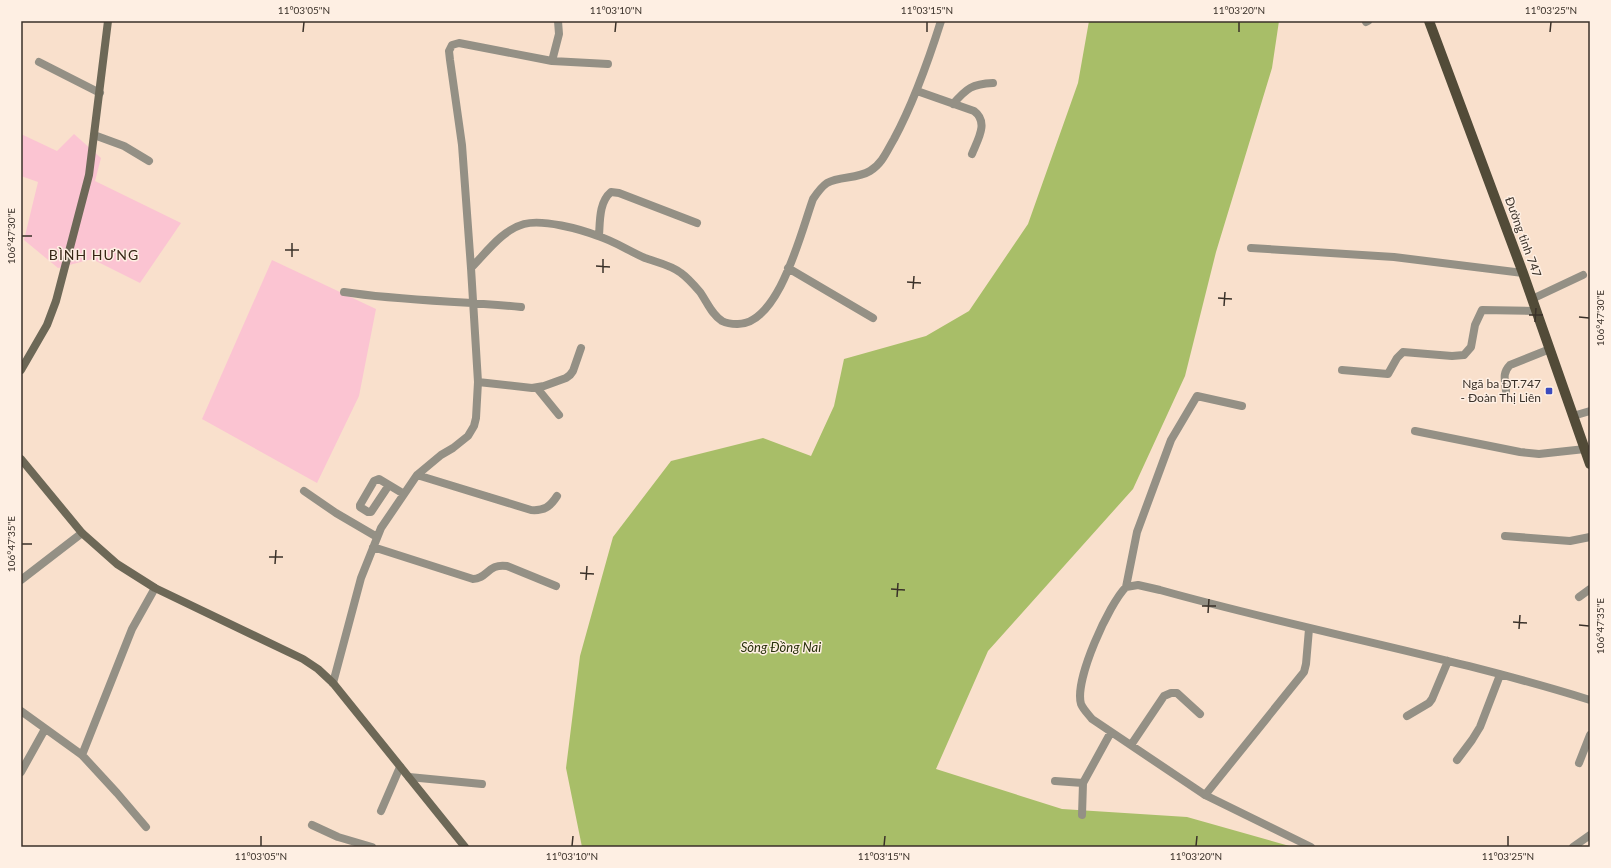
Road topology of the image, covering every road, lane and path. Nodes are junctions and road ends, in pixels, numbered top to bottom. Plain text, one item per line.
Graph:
1 (108, 21) edge
2 (558, 21) edge
3 (941, 21) edge
4 (1429, 21) edge
5 (552, 61) junction
6 (39, 62) dead end
7 (608, 64) dead end
8 (993, 83) dead end
9 (916, 91) junction
10 (100, 93) junction
11 (953, 104) junction
12 (94, 135) junction
13 (972, 154) dead end
14 (149, 161) dead end
15 (697, 223) dead end
16 (599, 236) junction
17 (1251, 248) dead end
18 (471, 268) junction
19 (788, 268) junction
20 (1523, 274) junction
21 (1582, 276) dead end
22 (344, 292) dead end
23 (1532, 299) junction
24 (473, 302) junction
25 (521, 306) dead end
26 (1536, 311) junction
27 (872, 318) dead end
28 (581, 348) dead end
29 (1550, 348) junction
30 (21, 370) edge
31 (1342, 370) dead end
32 (478, 382) junction
33 (537, 388) junction
34 (1506, 391) dead end
35 (1242, 406) dead end
36 (1590, 411) edge
37 (558, 415) dead end
38 (1573, 416) junction
39 (1415, 431) dead end
40 (1585, 449) junction
41 (21, 459) edge
42 (1590, 464) edge
43 (417, 475) junction
44 (389, 485) dead end
45 (304, 491) dead end
46 (404, 494) junction
47 (557, 496) dead end
48 (82, 533) junction
49 (1505, 536) dead end
50 (377, 537) junction
51 (1590, 537) edge
52 (373, 547) junction
53 (21, 580) edge
54 (556, 586) dead end
55 (1126, 587) junction
56 (155, 588) junction
57 (1590, 589) edge
58 (1579, 597) dead end
59 (1309, 629) junction
60 (1448, 661) junction
61 (1500, 675) junction
62 (334, 683) junction
63 (1590, 700) edge
64 (21, 711) edge
65 (1200, 714) dead end
66 (1408, 716) dead end
67 (45, 729) junction
68 (1111, 732) junction
69 (1590, 735) edge
70 (1131, 745) junction
71 (82, 755) junction
72 (1457, 760) dead end
73 (1578, 763) dead end
74 (400, 767) junction
75 (21, 772) edge
76 (409, 777) junction
77 (1055, 781) dead end
78 (1083, 783) junction
79 (482, 784) dead end
80 (1205, 795) junction
81 (381, 811) dead end
82 (1082, 815) dead end
83 (312, 825) dead end
84 (146, 827) dead end
85 (1590, 835) edge
86 (372, 847) edge
87 (465, 847) edge
88 (1311, 847) edge
89 (1573, 847) edge

1 - 10 street
2 - 5 street
3 - 9 street
4 - 20 main road, Đường tỉnh 747
5 - 7 street
5 - 18 street
6 - 10 street
8 - 11 street
9 - 11 street
9 - 19 street
10 - 12 street
11 - 13 street
12 - 14 street
12 - 30 street
15 - 16 street
16 - 18 street
16 - 19 street
17 - 20 street
18 - 24 street
19 - 27 street
20 - 23 main road, Đường tỉnh 747
21 - 23 street
22 - 24 street
23 - 26 main road, Đường tỉnh 747
24 - 25 street
24 - 32 street
26 - 29 main road, Đường tỉnh 747
26 - 31 street
28 - 33 street
29 - 34 street
29 - 38 main road, Đường tỉnh 747
32 - 33 street
32 - 43 street
33 - 37 street
35 - 55 street
36 - 38 street
38 - 40 main road, Đường tỉnh 747
39 - 40 street
40 - 42 main road, Đường tỉnh 747
41 - 48 street
43 - 46 street
43 - 47 street
44 - 46 street
45 - 50 street
46 - 50 street
48 - 53 street
48 - 56 street
49 - 51 street
50 - 52 street
52 - 54 street
52 - 62 street
55 - 59 street
55 - 68 street
56 - 62 street
56 - 71 street
57 - 58 street
59 - 60 street
59 - 80 street
60 - 61 street
60 - 66 street
61 - 63 street
61 - 72 street
62 - 74 street
64 - 67 street
65 - 70 street
67 - 71 street
67 - 75 street
68 - 70 street
68 - 78 street
69 - 73 street
70 - 80 street
71 - 84 street
74 - 76 street
74 - 81 street
76 - 79 street
76 - 87 street
77 - 78 street
78 - 82 street
80 - 88 street
83 - 86 street
85 - 89 street

